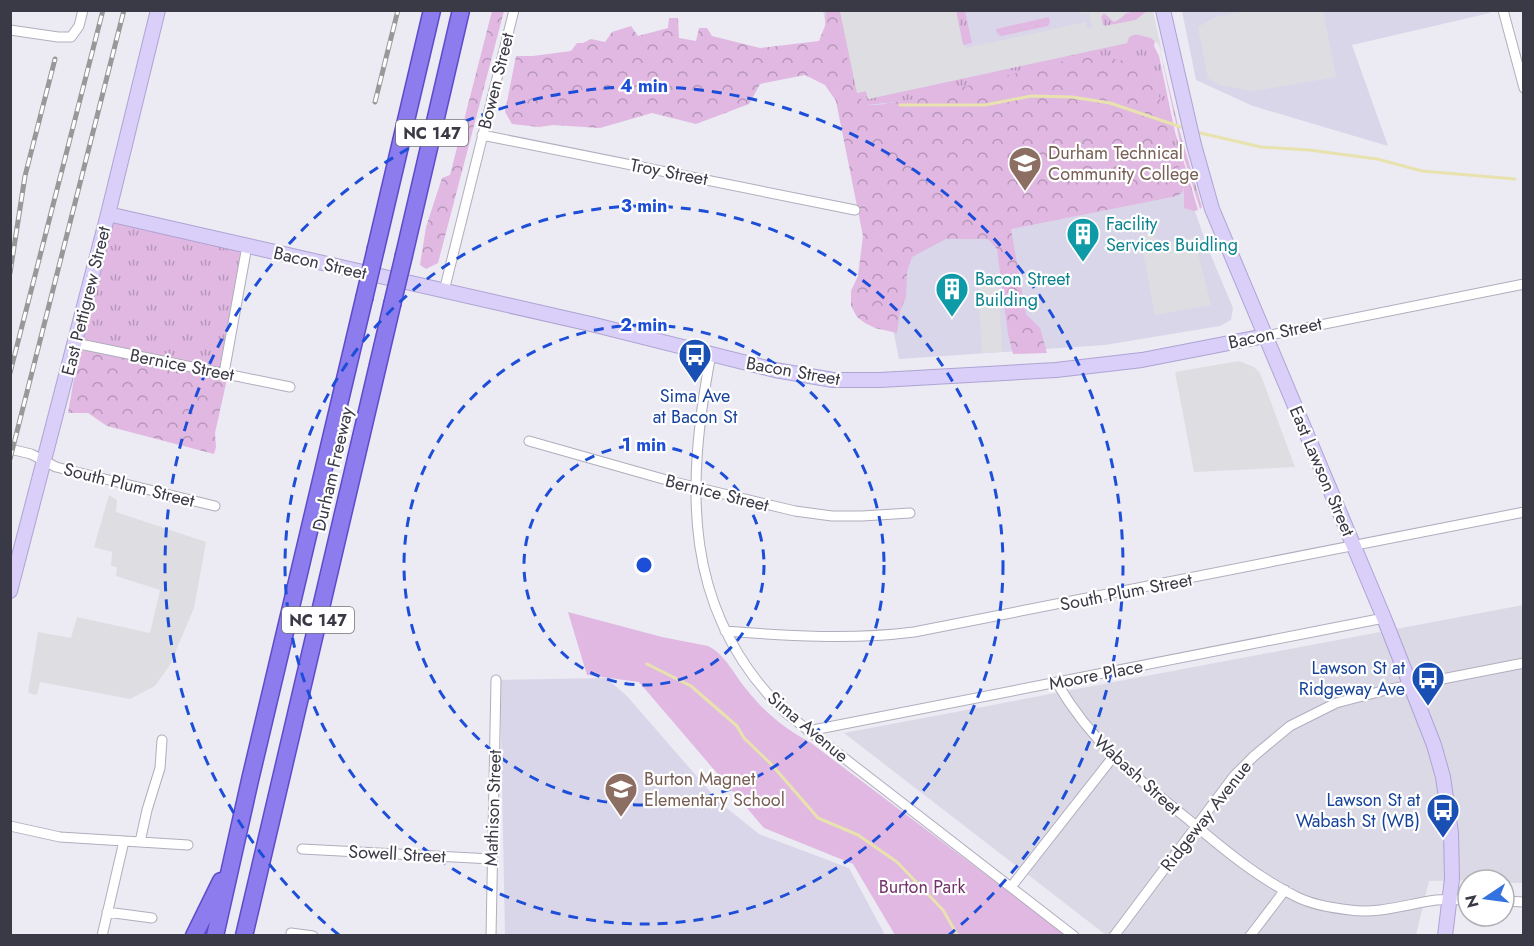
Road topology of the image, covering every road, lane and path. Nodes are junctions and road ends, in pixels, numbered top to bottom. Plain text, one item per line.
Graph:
1 (83, 10) edge
2 (158, 10) edge
3 (432, 10) edge
4 (461, 10) edge
5 (514, 10) edge
6 (1163, 10) edge
7 (1503, 10) edge
8 (10, 30) edge
9 (1524, 88) edge
10 (482, 135) junction
11 (855, 210) dead end
12 (108, 214) junction
13 (247, 246) junction
14 (1524, 284) edge
15 (444, 291) junction
16 (1265, 336) junction
17 (75, 343) junction
18 (711, 354) junction
19 (224, 373) junction
20 (290, 387) dead end
21 (529, 441) dead end
22 (10, 449) edge
23 (45, 461) junction
24 (696, 488) junction
25 (215, 506) dead end
26 (1524, 512) edge
27 (910, 513) dead end
28 (1353, 546) junction
29 (10, 591) edge
30 (1384, 618) junction
31 (725, 631) junction
32 (1524, 663) edge
33 (496, 680) dead end
34 (1057, 682) junction
35 (1410, 685) junction
36 (808, 731) junction
37 (162, 740) dead end
38 (1113, 757) junction
39 (10, 826) edge
40 (1196, 827) junction
41 (124, 841) junction
42 (140, 842) junction
43 (188, 845) dead end
44 (302, 849) dead end
45 (232, 859) junction
46 (492, 860) junction
47 (1011, 887) junction
48 (1285, 890) junction
49 (1450, 899) junction
50 (1456, 899) edge
51 (107, 912) junction
52 (250, 912) junction
53 (152, 918) dead end
54 (291, 933) dead end
55 (102, 936) edge
56 (194, 936) edge
57 (215, 936) edge
58 (244, 936) edge
59 (249, 936) edge
60 (313, 936) edge
61 (491, 936) edge
62 (1074, 936) edge
63 (1114, 936) edge
64 (1250, 936) edge
65 (1445, 936) edge

1 - 8 street
2 - 12 street, East Pettigrew Street
3 - 45 highway, Durham Freeway / NC 147, bridge
4 - 52 highway, Durham Freeway / NC 147, bridge
5 - 10 street, Bowen Street
6 - 16 street, East Lawson Street
7 - 9 street
10 - 11 street, Troy Street
10 - 15 street, Bowen Street
12 - 13 street, Bacon Street
12 - 17 street, East Pettigrew Street
13 - 15 street, Bacon Street
13 - 19 street
14 - 16 street, Bacon Street
15 - 18 street, Bacon Street
16 - 18 street, Bacon Street
16 - 28 street, East Lawson Street
17 - 19 street, Bernice Street
17 - 23 street, East Pettigrew Street
18 - 24 street, Sima Avenue
19 - 20 street, Bernice Street
21 - 24 street, Bernice Street
22 - 23 street, South Plum Street
23 - 25 street, South Plum Street
23 - 29 street, East Pettigrew Street
24 - 27 street, Bernice Street
24 - 31 street, Sima Avenue
26 - 28 street, South Plum Street
28 - 30 street, East Lawson Street
28 - 31 street, South Plum Street
30 - 34 street, Moore Place
30 - 35 street, East Lawson Street
31 - 36 street, Sima Avenue
32 - 35 street, Ridgeway Avenue
33 - 46 street, Mathison Street
34 - 36 street, Moore Place
34 - 38 street, Wabash Street
35 - 40 street, Ridgeway Avenue
35 - 49 street, East Lawson Street
36 - 47 street, Sima Avenue
37 - 42 street
38 - 40 street, Wabash Street
38 - 47 street
39 - 41 street
40 - 48 street, Wabash Street
40 - 63 street, Ridgeway Avenue
41 - 42 street
41 - 51 street
42 - 43 street
44 - 46 street, Sowell Street
45 - 56 highway
45 - 57 highway, Durham Freeway / NC 147
46 - 61 street, Mathison Street
47 - 62 street, Sima Avenue
48 - 49 street, Wabash Street
48 - 64 street
49 - 50 street, Wabash Street
49 - 65 street, East Lawson Street
51 - 53 street
51 - 55 street
52 - 58 highway, Durham Freeway / NC 147
52 - 59 highway
54 - 60 street

